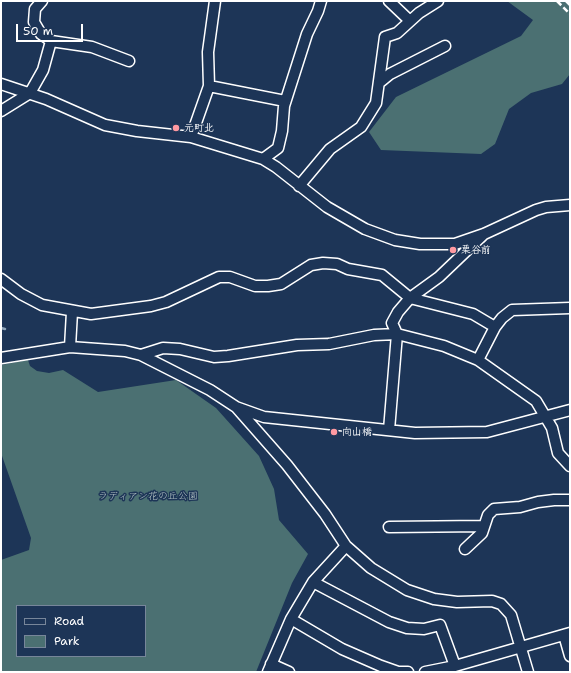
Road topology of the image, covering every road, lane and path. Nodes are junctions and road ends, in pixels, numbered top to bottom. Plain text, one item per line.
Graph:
1 (42, 1) edge
2 (215, 1) edge
3 (321, 1) edge
4 (438, 1) edge
5 (391, 2) edge
6 (410, 21) junction
7 (51, 41) junction
8 (445, 46) dead end
9 (129, 60) dead end
10 (379, 83) junction
11 (1, 84) edge
12 (209, 86) junction
13 (30, 93) junction
14 (285, 101) junction
15 (1, 111) edge
16 (191, 137) junction
17 (263, 159) junction
18 (299, 186) junction
19 (570, 205) edge
20 (484, 234) junction
21 (1, 279) edge
22 (410, 298) junction
23 (570, 308) edge
24 (72, 312) junction
25 (495, 327) junction
26 (397, 334) junction
27 (70, 347) junction
28 (141, 355) junction
29 (1, 358) edge
30 (478, 360) junction
31 (236, 407) junction
32 (570, 410) edge
33 (544, 416) junction
34 (389, 430) junction
35 (570, 466) edge
36 (570, 500) edge
37 (484, 526) junction
38 (389, 527) dead end
39 (346, 546) junction
40 (465, 549) dead end
41 (313, 582) junction
42 (291, 619) junction
43 (567, 634) edge
44 (520, 648) junction
45 (570, 656) edge
46 (455, 666) junction
47 (269, 668) edge
48 (289, 672) edge
49 (398, 672) edge
50 (408, 672) edge
51 (426, 672) edge
52 (528, 672) edge

1 - 7 street
2 - 12 street
3 - 14 street
4 - 6 street
5 - 6 street
6 - 10 street
7 - 9 street
7 - 13 street
8 - 10 street
10 - 18 street
11 - 13 street
12 - 14 street
12 - 16 street
13 - 15 street
13 - 16 street
14 - 17 street
16 - 17 street
17 - 18 street
18 - 20 street
19 - 20 street
20 - 22 street
21 - 24 street
22 - 24 street
22 - 25 street
22 - 26 street
23 - 25 street
24 - 27 street
25 - 30 street
26 - 28 street
26 - 30 street
26 - 34 street
27 - 28 street
27 - 29 street
28 - 31 street
30 - 33 street
31 - 34 street
31 - 39 street
32 - 33 street
33 - 34 street
33 - 35 street
36 - 37 street
37 - 38 street
37 - 40 street
39 - 41 street
39 - 44 street
41 - 42 street
41 - 46 street
42 - 47 street
42 - 49 street
43 - 44 street
43 - 45 street
44 - 46 street
44 - 52 street
46 - 51 street
47 - 48 street
49 - 50 street

